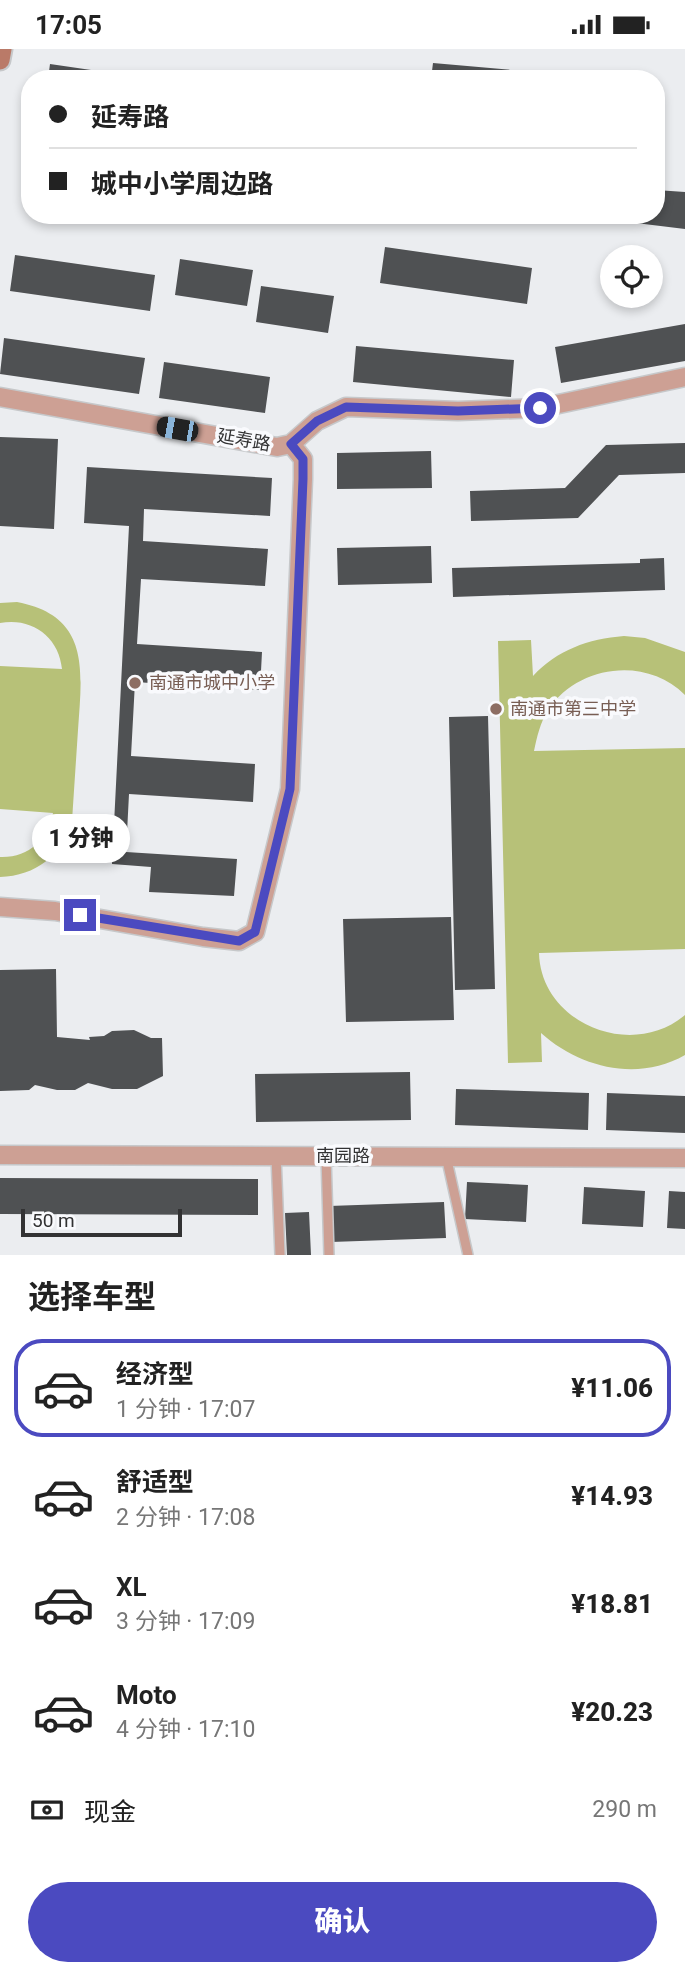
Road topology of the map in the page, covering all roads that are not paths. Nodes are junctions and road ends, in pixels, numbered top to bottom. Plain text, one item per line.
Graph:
1 (2, 49) edge
2 (0, 60) edge
3 (685, 377) edge
4 (0, 397) edge
5 (291, 444) junction
6 (0, 907) edge
7 (0, 1155) edge
8 (276, 1156) junction
9 (326, 1156) junction
10 (446, 1156) junction
11 (685, 1158) edge
12 (280, 1255) edge
13 (329, 1255) edge
14 (468, 1255) edge

1 - 2 main road
3 - 5 street, 延寿路
4 - 5 street, 延寿路
5 - 6 street
7 - 8 street, 南园路
8 - 9 street, 南园路
8 - 12 lane
9 - 10 street, 南园路
9 - 13 lane
10 - 11 street, 南园路
10 - 14 lane

